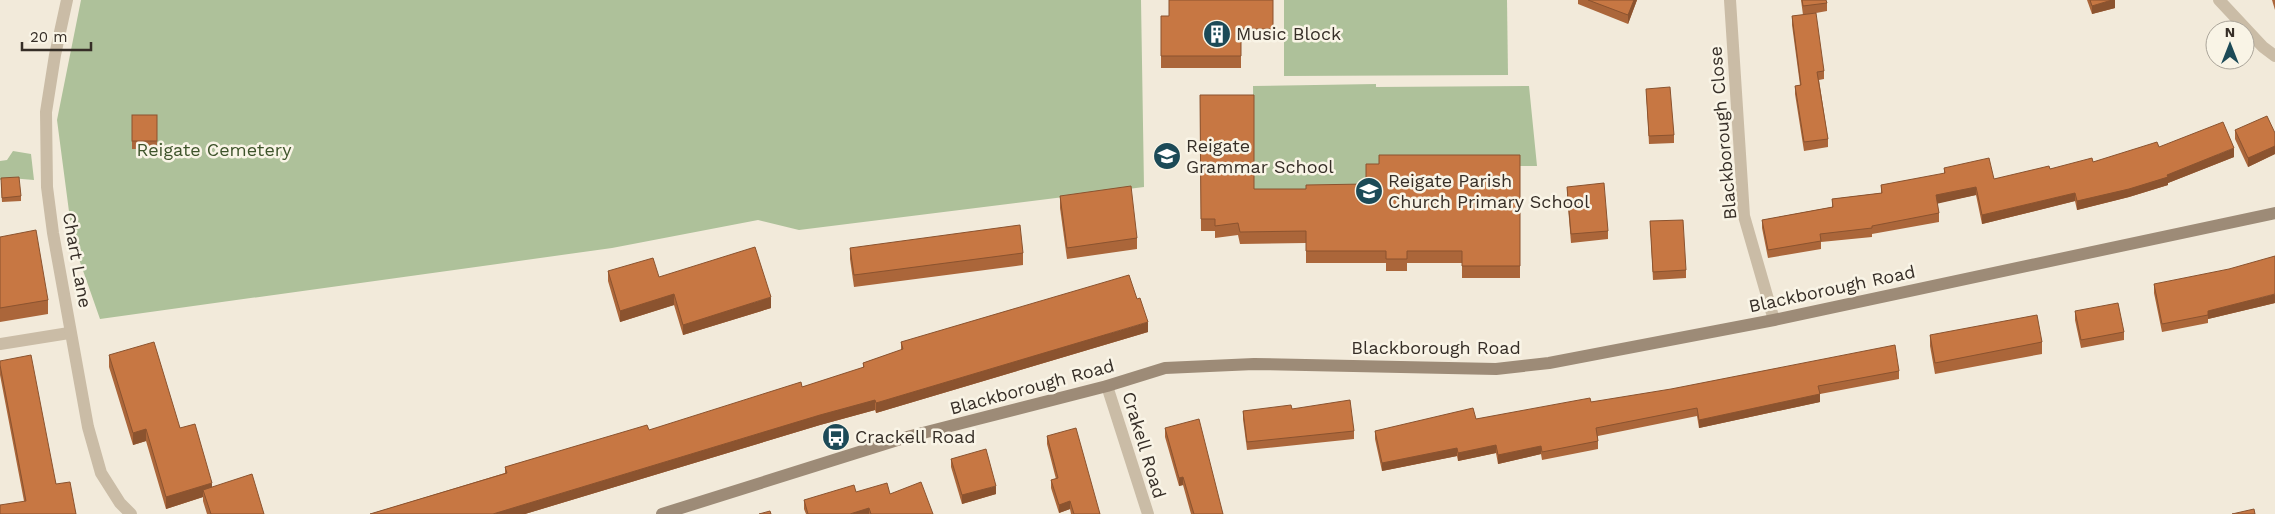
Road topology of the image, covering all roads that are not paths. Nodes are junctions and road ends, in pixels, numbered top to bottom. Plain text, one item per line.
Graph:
1 (67, 0) edge
2 (1730, 0) edge
3 (2219, 0) edge
4 (2275, 56) edge
5 (2275, 213) edge
6 (1774, 320) junction
7 (70, 333) junction
8 (0, 344) edge
9 (1107, 386) junction
10 (131, 514) edge
11 (662, 514) edge
12 (1148, 514) edge

1 - 7 street, Chart Lane
2 - 6 street, Blackborough Close
3 - 4 street
5 - 6 main road, Blackborough Road
6 - 9 main road, Blackborough Road
7 - 8 street
7 - 10 street, Chart Lane
9 - 11 main road, Blackborough Road
9 - 12 street, Crakell Road

